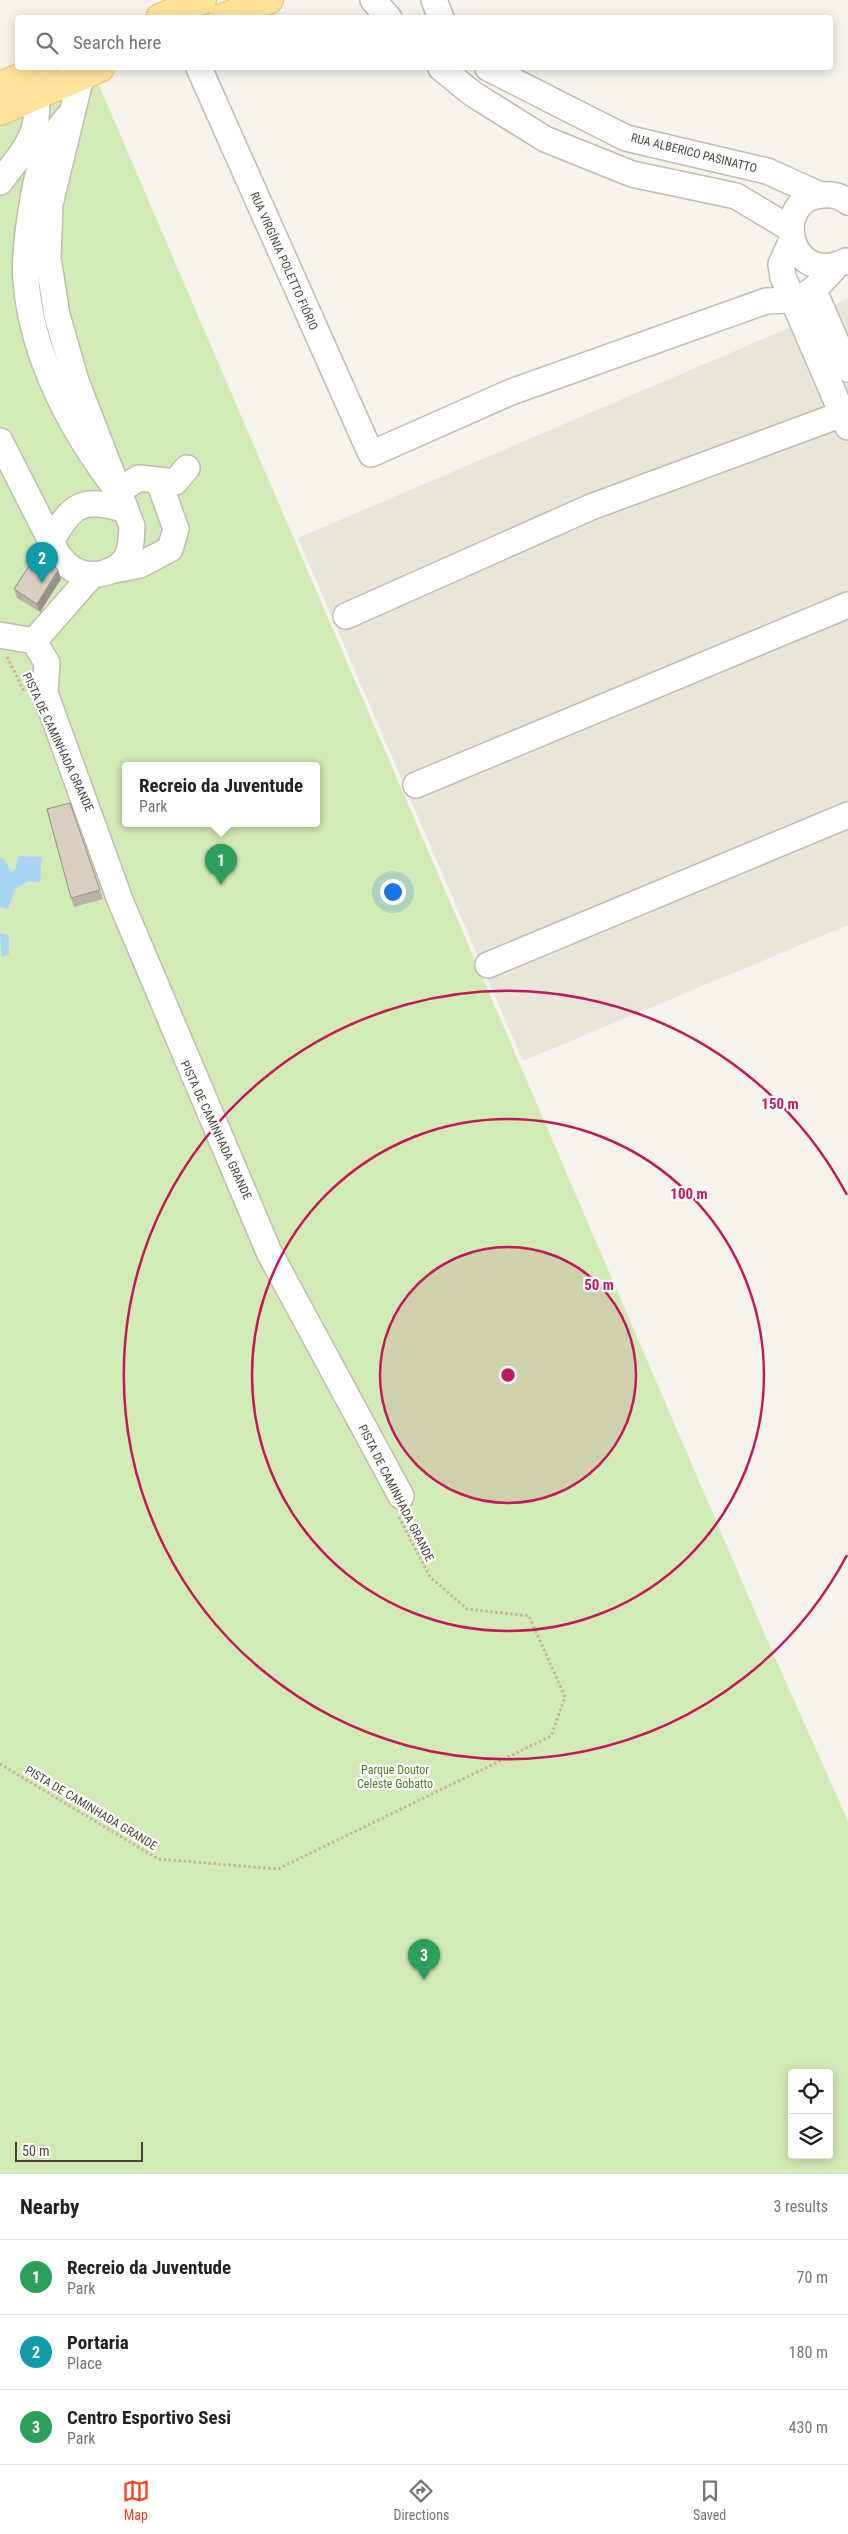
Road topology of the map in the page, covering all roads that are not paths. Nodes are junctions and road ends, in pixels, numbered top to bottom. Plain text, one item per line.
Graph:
1 (202, 0) edge
2 (269, 0) edge
3 (373, 0) edge
4 (434, 0) edge
5 (166, 12) edge
6 (230, 15) edge
7 (386, 15) edge
8 (440, 15) edge
9 (199, 70) edge
10 (444, 70) edge
11 (492, 70) edge
12 (90, 72) edge
13 (37, 78) edge
14 (0, 86) edge
15 (0, 111) edge
16 (73, 111) junction
17 (40, 141) junction
18 (0, 182) edge
19 (820, 195) junction
20 (847, 200) edge
21 (791, 235) junction
22 (845, 261) edge
23 (804, 296) junction
24 (848, 369) edge
25 (846, 418) edge
26 (0, 441) edge
27 (187, 468) dead end
28 (159, 482) junction
29 (122, 500) junction
30 (51, 542) junction
31 (100, 573) junction
32 (848, 605) edge
33 (346, 616) dead end
34 (2, 642) edge
35 (34, 642) junction
36 (416, 786) dead end
37 (848, 815) edge
38 (488, 965) dead end
39 (398, 1502) road end

1 - 5 main road
2 - 6 main road
3 - 7 street
4 - 8 street
9 - 23 street, RUA VIRGÍNIA POLETTO FIÓRIO
10 - 21 street
11 - 19 street, RUA ALBERICO PASINATTO
12 - 13 main road
12 - 16 street
13 - 14 main road
13 - 15 main road
13 - 17 street
16 - 17 street
16 - 29 street
17 - 18 street
17 - 29 street
19 - 20 street, RUA ALBERICO PASINATTO
19 - 21 street
21 - 22 street
21 - 23 street
22 - 23 street
23 - 24 street
23 - 25 street
25 - 33 street
26 - 30 street
27 - 28 street
28 - 29 street
28 - 31 street
29 - 30 street
29 - 31 street
30 - 31 street
31 - 35 street
32 - 36 street
34 - 35 street
35 - 39 street
37 - 38 street

